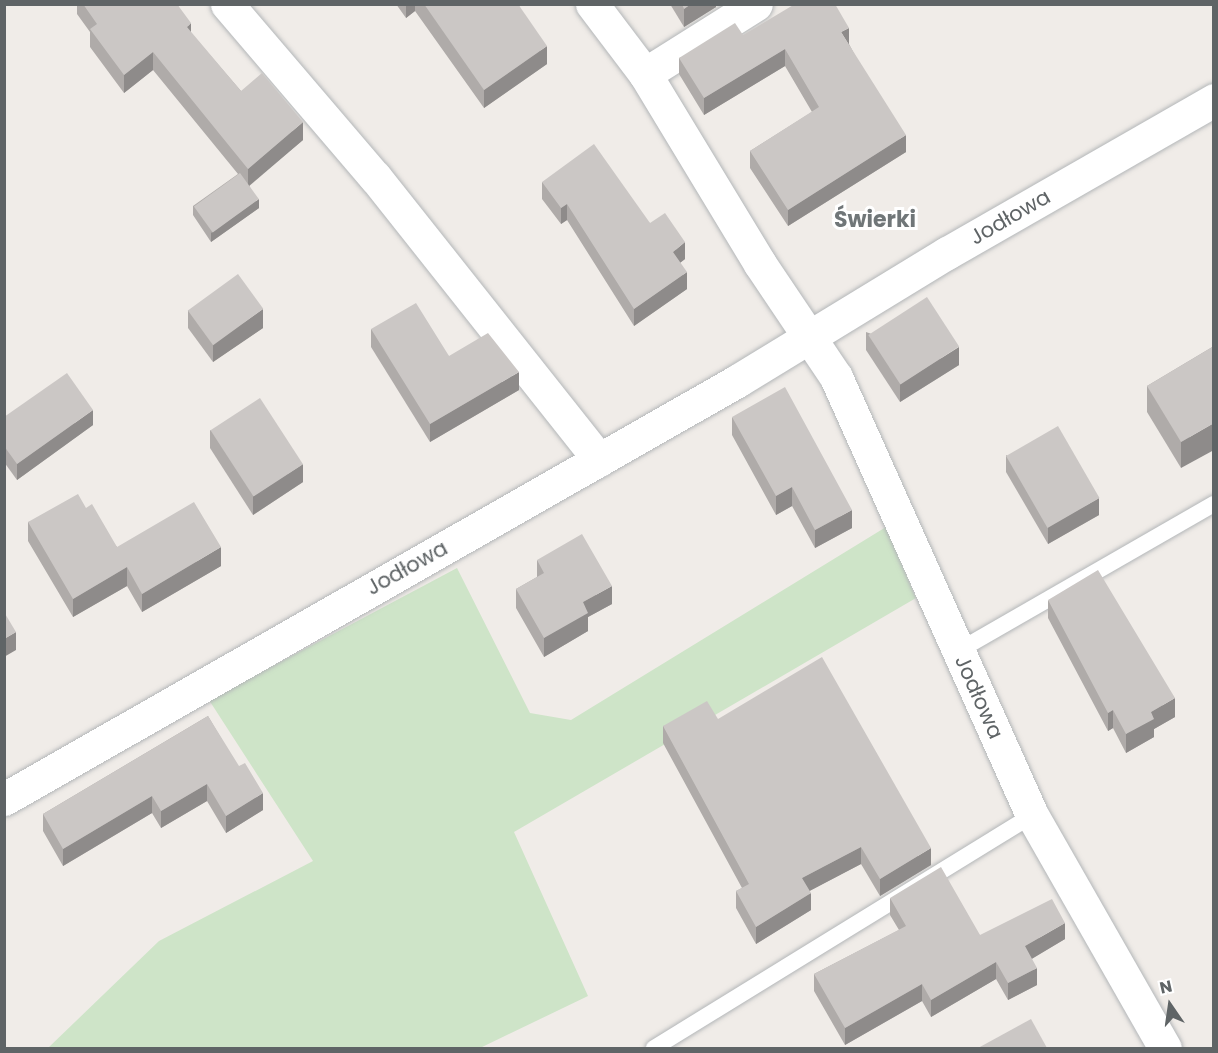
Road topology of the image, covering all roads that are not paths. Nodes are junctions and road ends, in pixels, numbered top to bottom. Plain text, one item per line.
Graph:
1 (227, 4) edge
2 (592, 4) edge
3 (756, 4) edge
4 (645, 74) junction
5 (1214, 100) edge
6 (809, 337) junction
7 (599, 460) junction
8 (1214, 504) edge
9 (958, 651) junction
10 (4, 799) edge
11 (1032, 815) junction
12 (654, 1048) edge
13 (1165, 1048) edge

1 - 7 street
2 - 4 street, Jodłowa
3 - 4 street
4 - 6 street, Jodłowa
5 - 6 street, Jodłowa
6 - 7 street, Jodłowa
6 - 9 street, Jodłowa
7 - 10 street, Jodłowa
8 - 9 lane
9 - 11 street, Jodłowa
11 - 12 lane
11 - 13 street, Jodłowa

